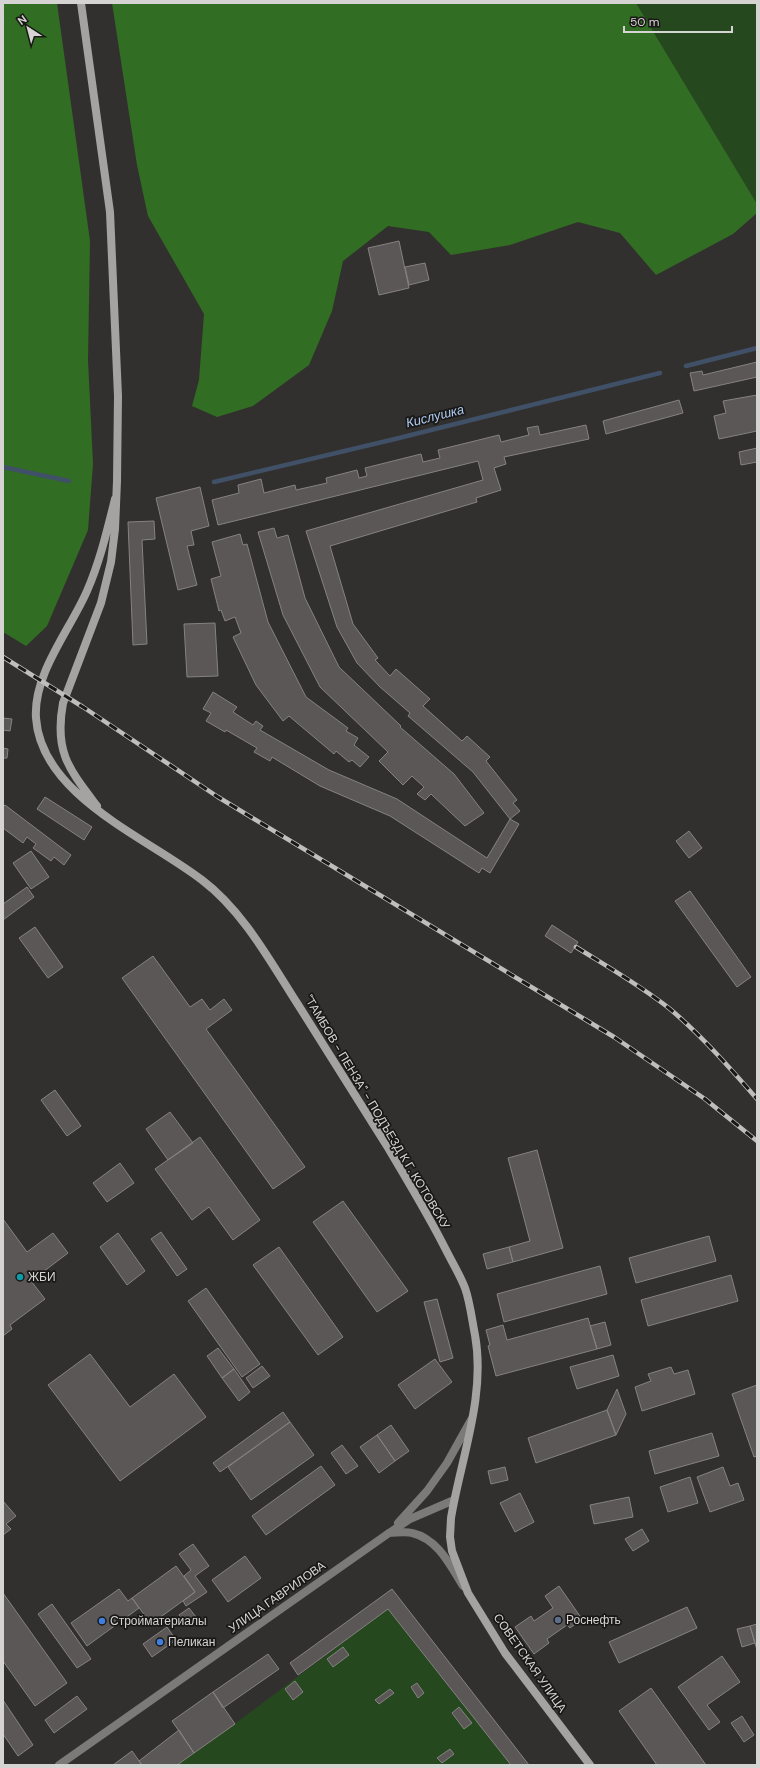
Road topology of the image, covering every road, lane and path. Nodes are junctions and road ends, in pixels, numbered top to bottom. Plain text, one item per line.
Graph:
1 (80, 3) edge
2 (115, 499) junction
3 (102, 812) junction
4 (471, 1419) junction
5 (454, 1500) junction
6 (389, 1533) junction
7 (468, 1593) junction
8 (59, 1765) edge
9 (590, 1765) edge

1 - 2 main road, "ТАМБОВ - ПЕНЗА" - ПОДЪЕЗД К Г. КОТОВСКУ
2 - 3 main road, "ТАМБОВ - ПЕНЗА" - ПОДЪЕЗД К Г. КОТОВСКУ
2 - 3 main road, "ТАМБОВ - ПЕНЗА" - ПОДЪЕЗД К Г. КОТОВСКУ
3 - 4 main road, "ТАМБОВ - ПЕНЗА" - ПОДЪЕЗД К Г. КОТОВСКУ
4 - 5 main road, "ТАМБОВ - ПЕНЗА" - ПОДЪЕЗД К Г. КОТОВСКУ
4 - 6 street
5 - 6 street, УЛИЦА ГАВРИЛОВА
5 - 7 main road, СОВЕТСКАЯ УЛИЦА
6 - 7 street
6 - 8 street, УЛИЦА ГАВРИЛОВА
7 - 9 main road, СОВЕТСКАЯ УЛИЦА

